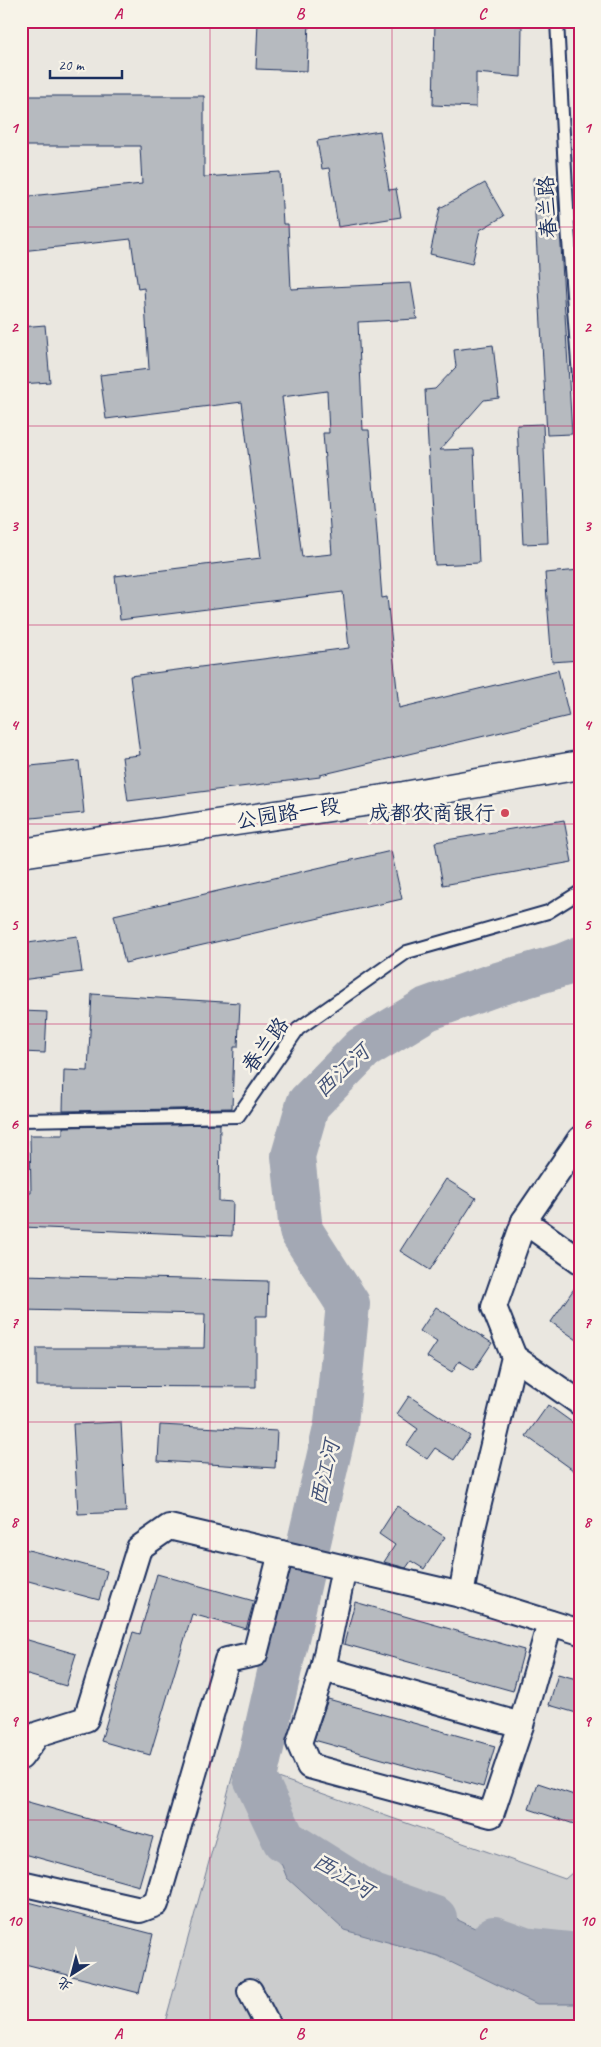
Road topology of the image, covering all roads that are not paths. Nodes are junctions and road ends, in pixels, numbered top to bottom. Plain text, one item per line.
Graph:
1 (557, 21) edge
2 (580, 390) edge
3 (567, 767) edge
4 (21, 853) edge
5 (580, 892) edge
6 (21, 1120) edge
7 (578, 1146) edge
8 (524, 1221) junction
9 (580, 1261) edge
10 (514, 1357) junction
11 (580, 1403) edge
12 (285, 1555) junction
13 (344, 1568) junction
14 (461, 1595) junction
15 (550, 1623) junction
16 (580, 1632) edge
17 (323, 1670) junction
18 (521, 1725) junction
19 (21, 1757) edge
20 (21, 1883) edge
21 (250, 1991) dead end
22 (268, 2026) edge

1 - 2 lane, 春兰路
3 - 4 street, 公园路一段
5 - 6 lane, 春兰路
7 - 8 street
8 - 9 street
8 - 10 street
10 - 11 street
10 - 14 street
12 - 13 street
12 - 19 street
12 - 20 street
13 - 14 street
13 - 17 street
14 - 15 street
15 - 16 street
15 - 18 street
17 - 18 street
17 - 18 street
21 - 22 street

